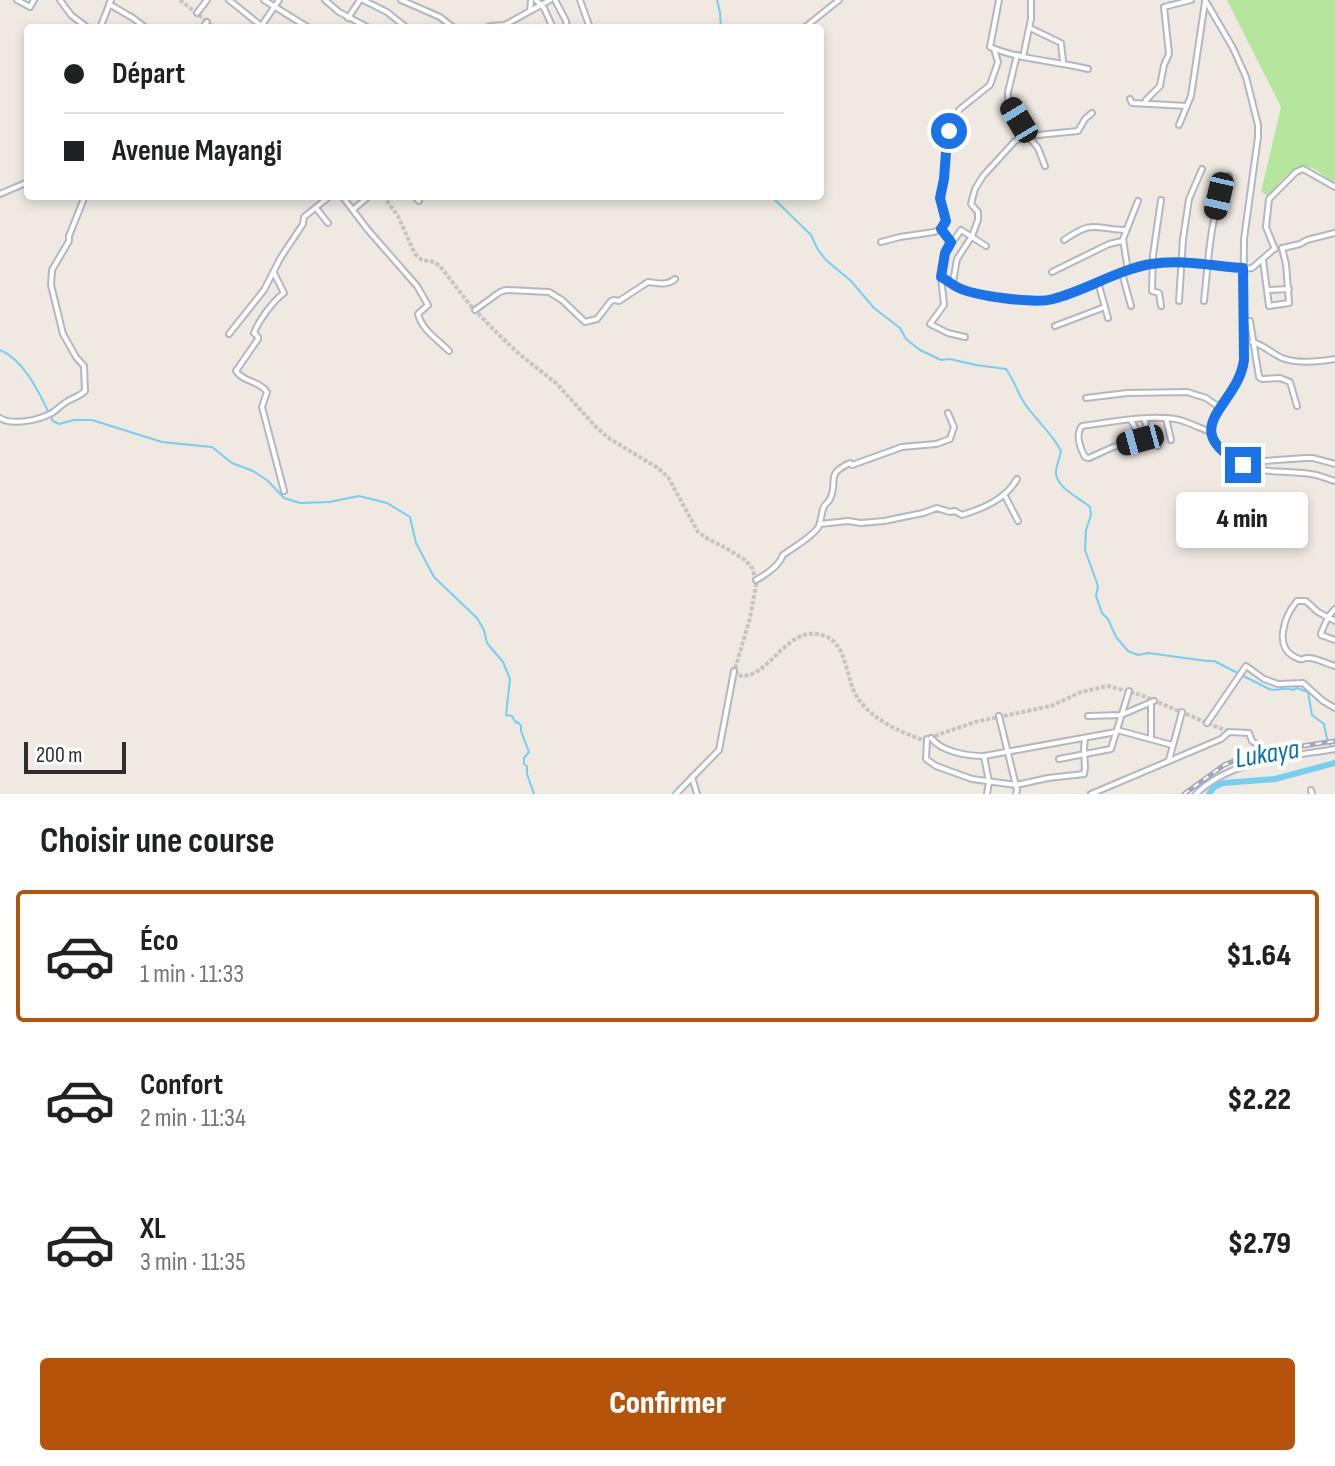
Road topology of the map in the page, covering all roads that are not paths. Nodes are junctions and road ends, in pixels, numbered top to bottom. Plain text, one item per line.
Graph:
1 (17, 0) edge
2 (34, 0) edge
3 (60, 0) edge
4 (207, 0) edge
5 (229, 0) edge
6 (264, 0) edge
7 (279, 0) edge
8 (325, 0) edge
9 (362, 0) edge
10 (401, 0) edge
11 (533, 0) edge
12 (552, 0) edge
13 (580, 0) edge
14 (839, 0) edge
15 (999, 0) edge
16 (1031, 0) edge
17 (1191, 0) edge
18 (1205, 0) edge
19 (110, 2) edge
20 (542, 5) junction
21 (274, 7) junction
22 (530, 11) junction
23 (197, 13) dead end
24 (348, 18) junction
25 (83, 24) edge
26 (102, 24) edge
27 (141, 24) edge
28 (258, 24) edge
29 (264, 24) edge
30 (302, 24) edge
31 (361, 24) edge
32 (402, 24) edge
33 (449, 24) edge
34 (507, 24) edge
35 (551, 24) edge
36 (566, 24) edge
37 (589, 24) edge
38 (809, 24) edge
39 (1030, 28) junction
40 (994, 49) junction
41 (1020, 56) junction
42 (1063, 63) junction
43 (1088, 69) dead end
44 (1130, 99) dead end
45 (1145, 103) junction
46 (1187, 106) junction
47 (1092, 113) dead end
48 (1179, 125) dead end
49 (1028, 136) junction
50 (1045, 166) dead end
51 (1202, 169) dead end
52 (1229, 176) dead end
53 (24, 184) edge
54 (1335, 187) edge
55 (0, 194) edge
56 (83, 200) edge
57 (325, 200) edge
58 (346, 200) edge
59 (364, 200) edge
60 (1161, 200) dead end
61 (1138, 201) dead end
62 (316, 208) junction
63 (354, 209) junction
64 (328, 223) dead end
65 (941, 229) junction
66 (1126, 230) junction
67 (1335, 233) edge
68 (972, 236) junction
69 (1064, 240) dead end
70 (1122, 241) junction
71 (881, 242) dead end
72 (951, 242) junction
73 (986, 246) dead end
74 (1282, 248) junction
75 (1275, 249) junction
76 (1263, 260) junction
77 (1154, 263) junction
78 (1181, 263) junction
79 (1208, 266) junction
80 (1243, 269) junction
81 (1052, 272) dead end
82 (1125, 272) junction
83 (274, 273) junction
84 (941, 277) junction
85 (675, 279) dead end
86 (1098, 282) junction
87 (953, 284) junction
88 (1289, 289) junction
89 (1268, 290) junction
90 (1179, 301) dead end
91 (1204, 301) dead end
92 (1131, 306) dead end
93 (1161, 306) dead end
94 (1105, 307) junction
95 (475, 310) dead end
96 (1108, 318) dead end
97 (1243, 321) junction
98 (1055, 326) dead end
99 (229, 334) dead end
100 (965, 337) dead end
101 (1252, 342) junction
102 (449, 351) dead end
103 (1334, 361) edge
104 (1086, 398) dead end
105 (1297, 406) dead end
106 (1220, 407) junction
107 (948, 413) dead end
108 (0, 418) edge
109 (1166, 418) junction
110 (1144, 419) junction
111 (1131, 420) junction
112 (1210, 432) junction
113 (1171, 440) dead end
114 (1158, 446) dead end
115 (1335, 464) edge
116 (1243, 465) junction
117 (1017, 479) dead end
118 (1335, 481) edge
119 (284, 491) dead end
120 (1004, 494) junction
121 (1018, 521) dead end
122 (820, 524) junction
123 (756, 580) dead end
124 (1335, 609) edge
125 (1328, 617) junction
126 (1335, 621) edge
127 (1335, 640) edge
128 (1335, 666) edge
129 (734, 671) dead end
130 (1129, 691) dead end
131 (1335, 708) edge
132 (1182, 712) dead end
133 (1121, 715) junction
134 (999, 716) dead end
135 (1088, 716) dead end
136 (1207, 723) dead end
137 (1116, 731) junction
138 (1085, 738) junction
139 (1151, 739) junction
140 (1172, 745) junction
141 (1335, 749) edge
142 (1007, 753) junction
143 (1085, 755) junction
144 (984, 756) junction
145 (1059, 759) dead end
146 (1169, 760) junction
147 (1266, 760) junction
148 (692, 777) junction
149 (989, 782) junction
150 (1016, 785) junction
151 (676, 794) edge
152 (697, 794) edge
153 (987, 794) edge
154 (1016, 794) edge
155 (1091, 794) edge
156 (1196, 794) edge

1 - 2 street
3 - 25 street
4 - 23 street
5 - 28 street
6 - 21 street
7 - 21 street
8 - 24 street
9 - 24 street
9 - 32 street
10 - 33 street
11 - 20 street
11 - 22 street
12 - 20 street
12 - 36 street
13 - 37 street
14 - 38 street
15 - 40 street
16 - 39 street
17 - 45 street
18 - 46 street
18 - 80 street
19 - 26 street
19 - 27 street
20 - 22 street
20 - 35 street
21 - 29 street
21 - 30 street
22 - 34 street
24 - 31 street
39 - 41 street
39 - 42 street
40 - 41 street
40 - 65 street
41 - 42 street
41 - 49 street
42 - 43 street
44 - 45 street
45 - 46 street
46 - 48 street
47 - 49 street
49 - 50 street
49 - 68 street
51 - 78 street
52 - 79 street
53 - 55 street
54 - 75 street
56 - 108 street
57 - 62 street
58 - 63 street
59 - 63 street
60 - 77 street
61 - 66 street
62 - 64 street
62 - 83 street
63 - 102 street
65 - 71 street
65 - 72 street
66 - 69 street
66 - 70 street
67 - 74 street
68 - 72 street
68 - 73 street
68 - 87 street
70 - 81 street
70 - 82 street
72 - 84 street
74 - 75 street
74 - 88 street
75 - 76 street
76 - 80 street
76 - 89 street
77 - 78 street
77 - 82 street
77 - 93 street
78 - 79 street
78 - 90 street
79 - 80 street
79 - 91 street
80 - 97 street
82 - 86 street
82 - 92 street
83 - 99 street
83 - 119 street
84 - 87 street
84 - 100 street
85 - 95 street
86 - 87 street
86 - 94 street
88 - 89 street
88 - 89 street
94 - 96 street
94 - 98 street
97 - 101 street
97 - 106 street
101 - 103 street
101 - 105 street
104 - 106 street
106 - 112 street
107 - 122 street
109 - 110 street
109 - 112 street
109 - 113 street
110 - 111 street
110 - 114 street
111 - 111 street
112 - 116 street
115 - 116 street
116 - 118 street
117 - 120 street
120 - 121 street
120 - 122 street
122 - 123 street
124 - 125 street
125 - 126 street
125 - 127 street
125 - 128 street
129 - 148 street
130 - 133 street
131 - 136 street
132 - 140 street
133 - 135 street
133 - 137 street
133 - 139 street
134 - 142 street
137 - 138 street
137 - 139 street
137 - 143 street
138 - 142 street
138 - 143 street
139 - 140 street
140 - 146 street
141 - 147 street
142 - 144 street
142 - 150 street
143 - 145 street
143 - 150 street
144 - 149 street
144 - 149 street
146 - 147 street
146 - 155 street
147 - 156 street
148 - 151 street
148 - 152 street
149 - 150 street
149 - 153 street
150 - 154 street

